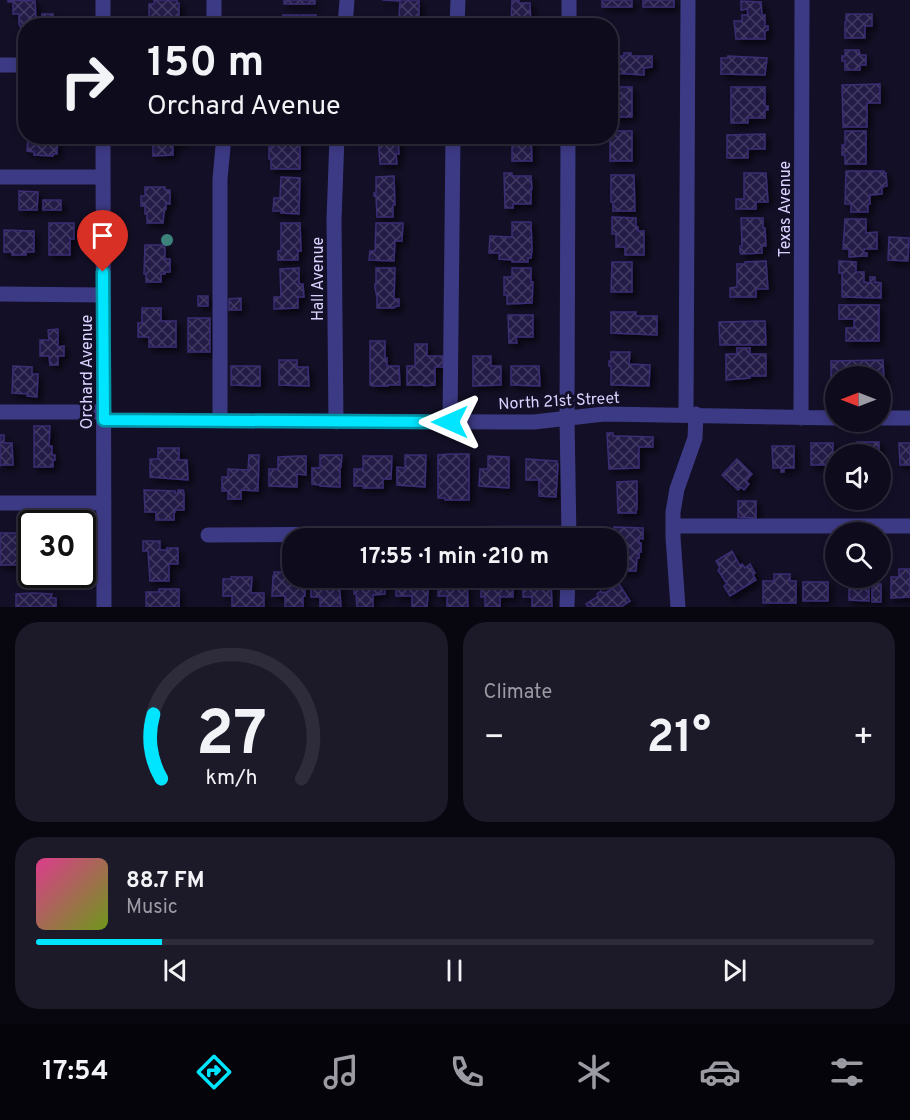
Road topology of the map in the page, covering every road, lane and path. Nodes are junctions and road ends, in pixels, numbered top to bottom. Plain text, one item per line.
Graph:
1 (103, 0) edge
2 (214, 0) edge
3 (347, 0) edge
4 (458, 0) edge
5 (569, 0) edge
6 (688, 0) edge
7 (802, 0) edge
8 (103, 18) edge
9 (214, 18) edge
10 (346, 18) edge
11 (457, 18) edge
12 (569, 18) edge
13 (0, 65) edge
14 (18, 65) edge
15 (103, 144) edge
16 (223, 144) edge
17 (337, 144) edge
18 (453, 144) edge
19 (568, 144) edge
20 (0, 177) edge
21 (103, 177) junction
22 (0, 294) edge
23 (103, 295) junction
24 (0, 412) edge
25 (691, 414) junction
26 (104, 416) junction
27 (567, 417) junction
28 (801, 418) junction
29 (825, 418) edge
30 (891, 418) edge
31 (910, 418) edge
32 (220, 421) junction
33 (336, 422) junction
34 (450, 422) junction
35 (0, 503) edge
36 (104, 503) junction
37 (673, 526) junction
38 (910, 526) edge
39 (569, 528) edge
40 (208, 535) dead end
41 (282, 535) edge
42 (568, 588) edge
43 (104, 607) edge
44 (567, 607) edge
45 (678, 607) edge

1 - 8 street
2 - 9 street
3 - 10 street
4 - 11 street
5 - 12 street
6 - 25 street
7 - 28 street, Texas Avenue
13 - 14 street
15 - 21 street, Orchard Avenue
16 - 32 street
17 - 33 street, Hall Avenue
18 - 34 street
19 - 27 street
20 - 21 street
21 - 23 street, Orchard Avenue
22 - 23 street
23 - 26 street, Orchard Avenue
24 - 26 street, North 21st Street
25 - 27 street, North 21st Street
25 - 28 street, North 21st Street
25 - 37 street
26 - 32 street, North 21st Street
26 - 36 street, Orchard Avenue
27 - 34 street, North 21st Street
27 - 39 street
28 - 29 street, North 21st Street
30 - 31 street
32 - 33 street, North 21st Street
33 - 34 street, North 21st Street
35 - 36 street
36 - 43 street, Orchard Avenue
37 - 38 street
37 - 45 street
40 - 41 street
42 - 44 street

